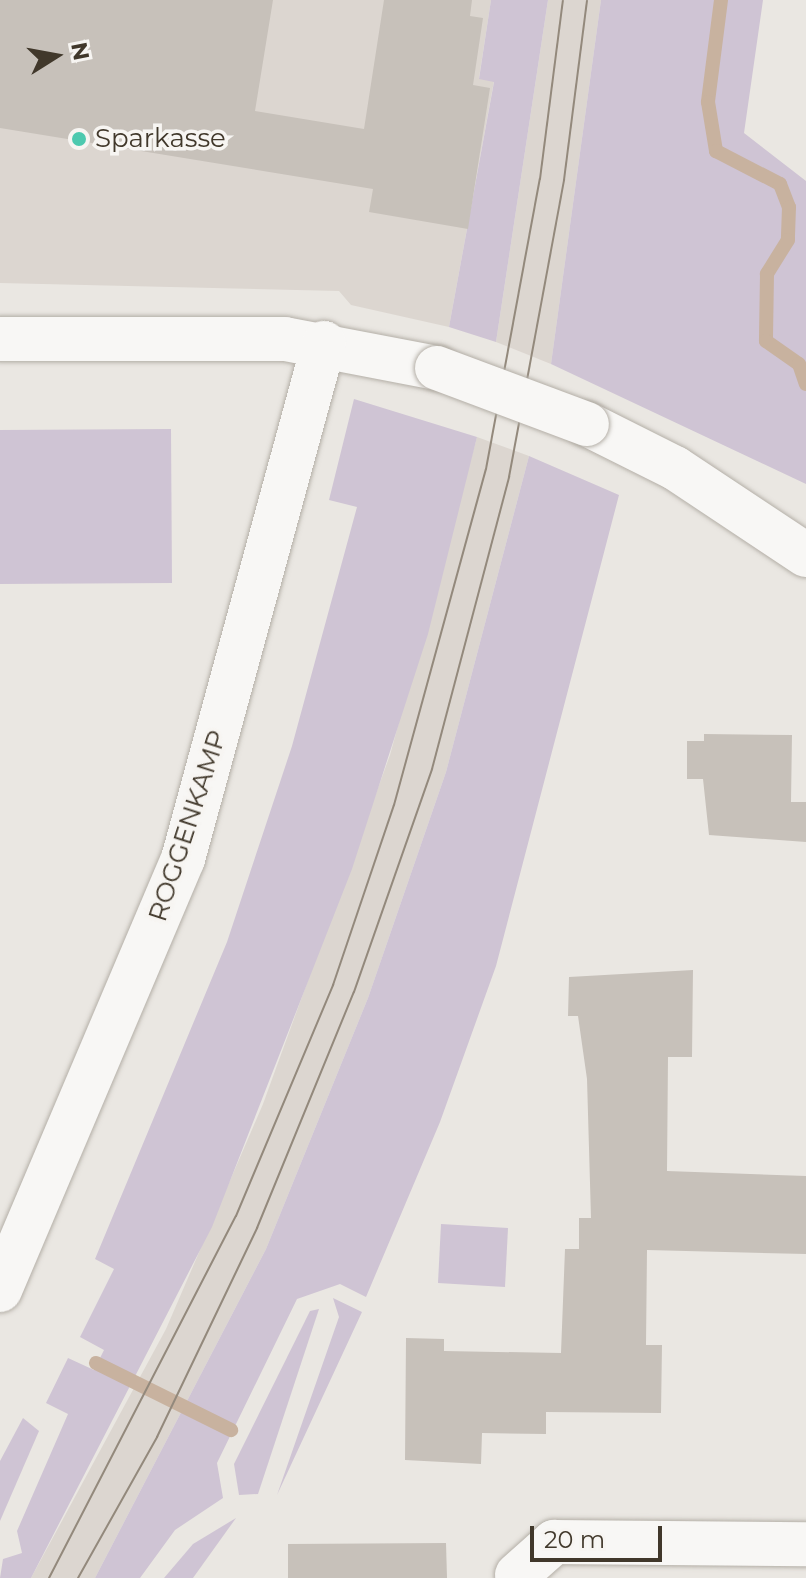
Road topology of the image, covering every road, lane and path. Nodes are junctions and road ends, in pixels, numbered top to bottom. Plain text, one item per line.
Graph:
1 (0, 339) edge
2 (324, 343) junction
3 (806, 555) edge
4 (0, 1290) edge
5 (806, 1544) edge
6 (517, 1575) dead end

1 - 2 street
2 - 3 street, bridge
2 - 4 street, ROGGENKAMP
5 - 6 street

